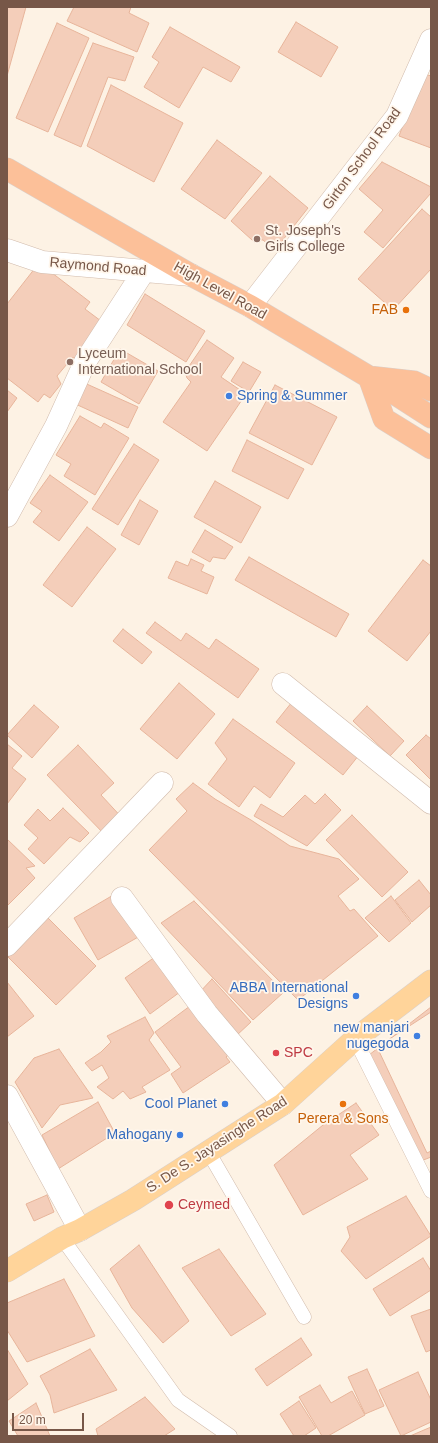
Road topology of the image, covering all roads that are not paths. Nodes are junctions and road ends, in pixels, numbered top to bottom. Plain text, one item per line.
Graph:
1 (431, 40) edge
2 (7, 169) edge
3 (7, 250) edge
4 (144, 271) junction
5 (190, 275) junction
6 (250, 306) junction
7 (369, 377) junction
8 (431, 390) edge
9 (431, 417) edge
10 (431, 448) edge
11 (7, 516) edge
12 (283, 684) dead end
13 (162, 784) dead end
14 (431, 803) edge
15 (122, 898) dead end
16 (7, 945) edge
17 (431, 981) edge
18 (355, 1039) junction
19 (7, 1096) edge
20 (283, 1104) junction
21 (208, 1152) junction
22 (431, 1191) edge
23 (71, 1234) junction
24 (7, 1270) edge
25 (304, 1317) dead end
26 (230, 1436) edge

1 - 6 street, Girton School Road
2 - 5 highway, High Level Road
3 - 4 street, Raymond Road
4 - 5 street, Raymond Road
4 - 11 street
5 - 6 highway, High Level Road
6 - 7 highway, High Level Road
7 - 8 highway
7 - 9 highway, High Level Road
7 - 10 highway
12 - 14 street
13 - 16 street
15 - 20 street
17 - 18 main road, S. De S. Jayasinghe Road
18 - 20 main road, S. De S. Jayasinghe Road
18 - 22 lane
19 - 23 street
20 - 21 main road, S. De S. Jayasinghe Road
21 - 23 main road, S. De S. Jayasinghe Road
21 - 25 lane
23 - 24 main road, S. De S. Jayasinghe Road
23 - 26 lane

